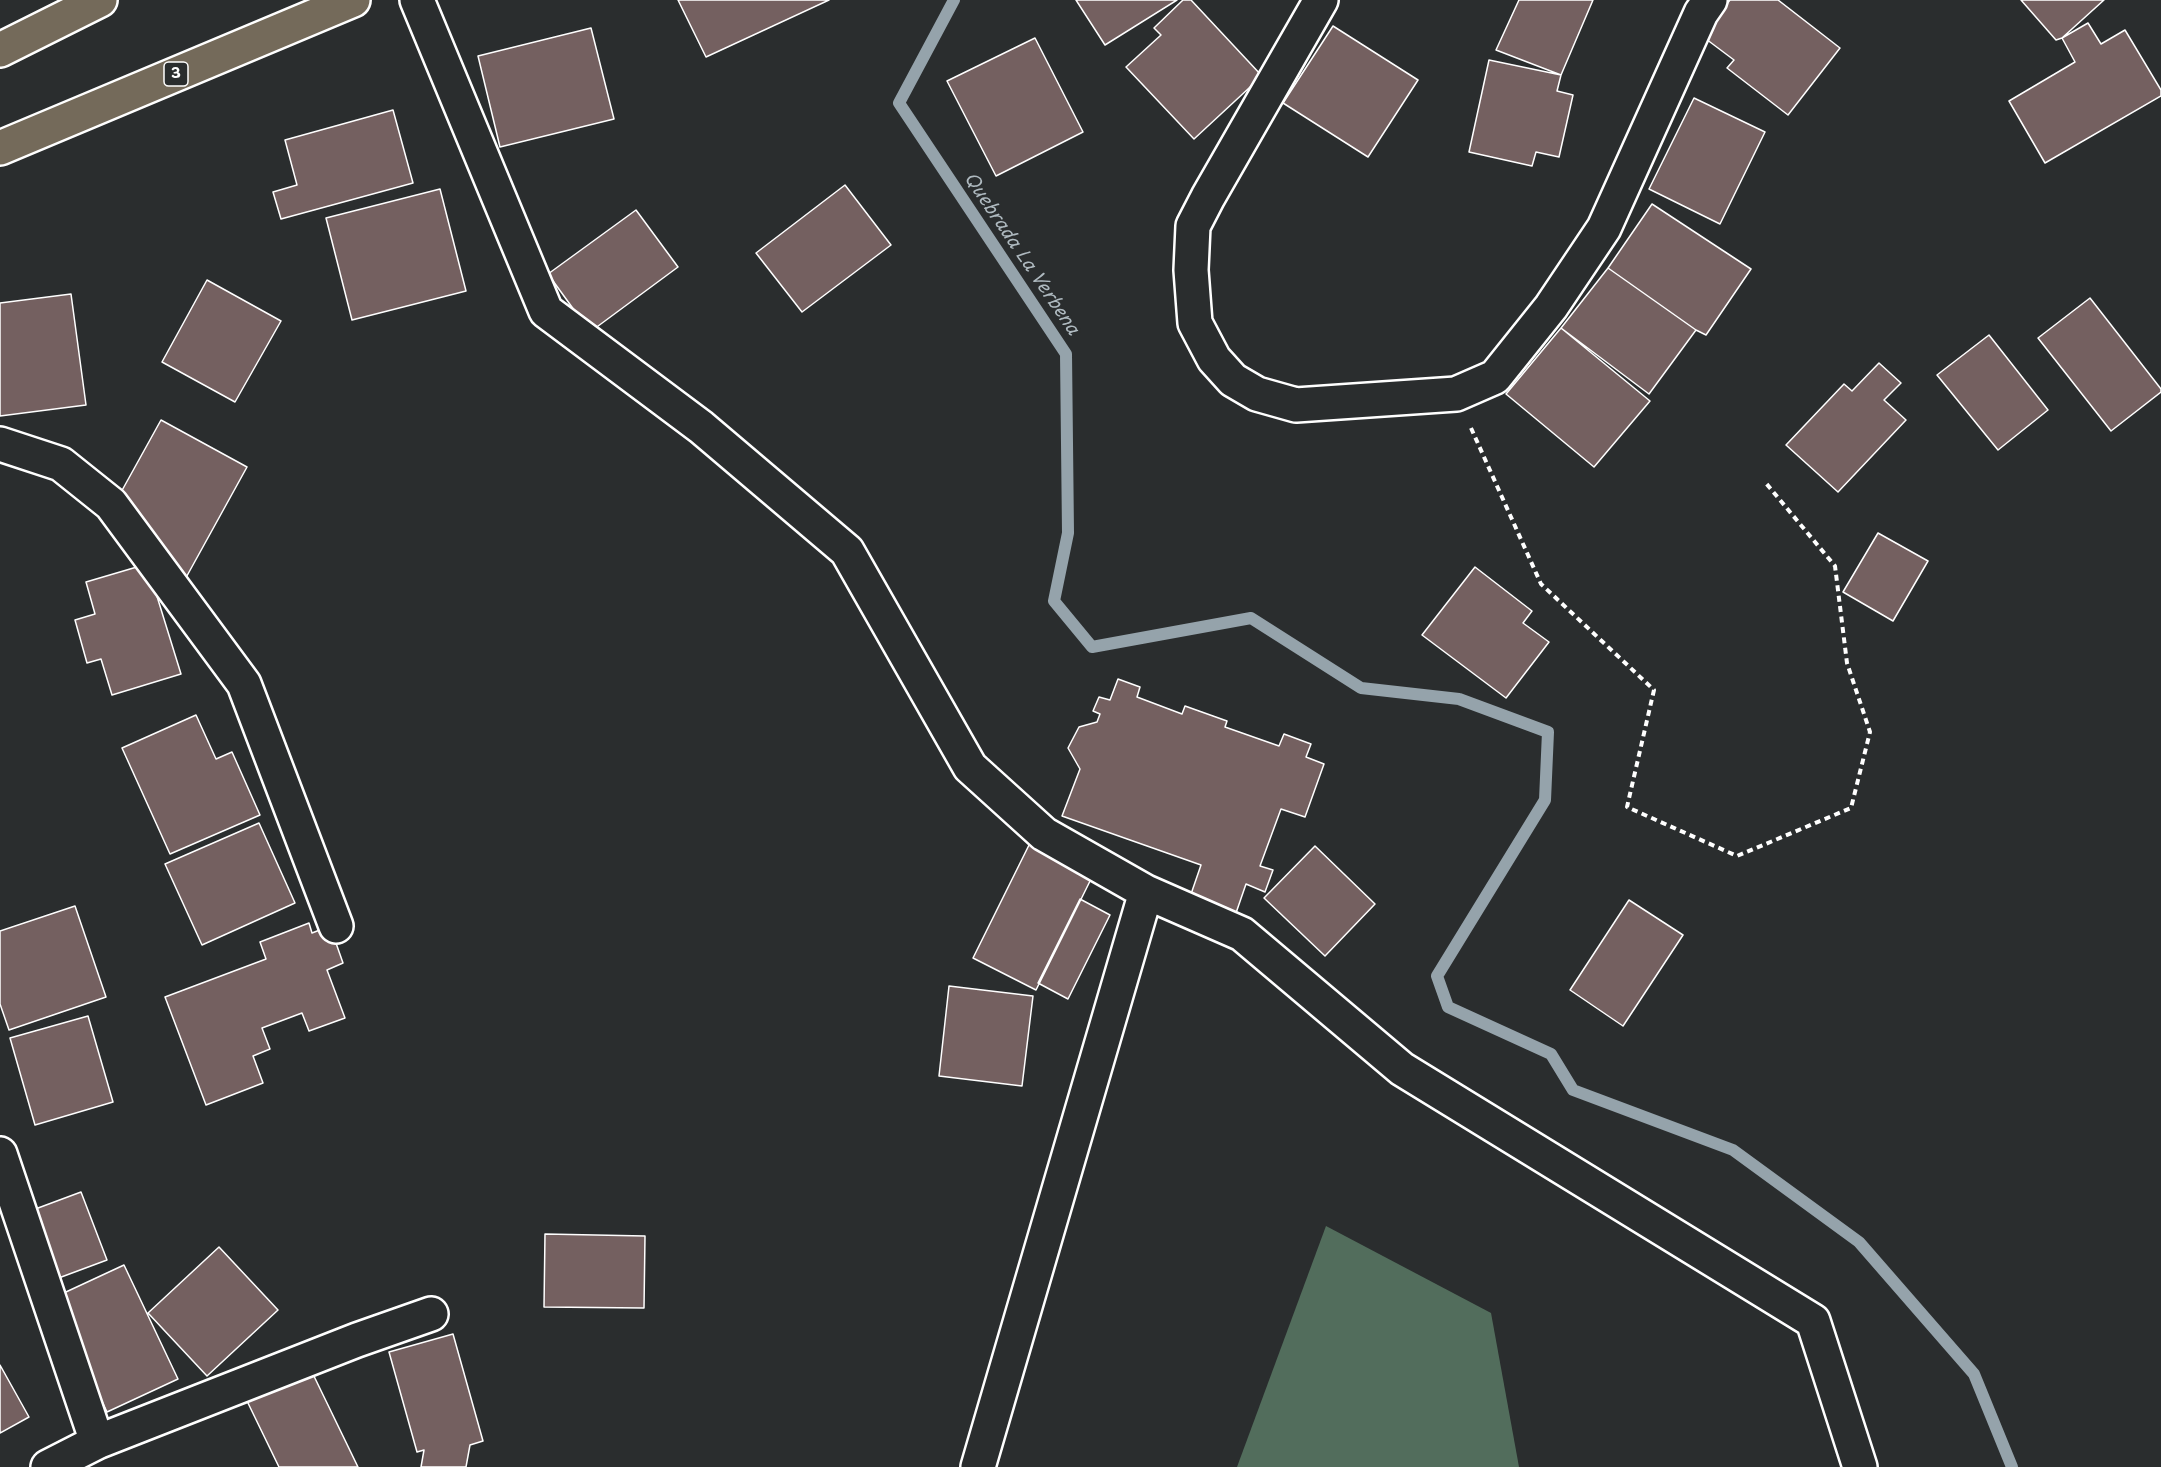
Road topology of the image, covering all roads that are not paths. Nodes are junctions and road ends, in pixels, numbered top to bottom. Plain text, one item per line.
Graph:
1 (100, 0) edge
2 (353, 0) edge
3 (417, 0) edge
4 (1322, 0) edge
5 (1699, 4) edge
6 (0, 50) edge
7 (0, 148) edge
8 (0, 444) edge
9 (1146, 892) junction
10 (336, 926) dead end
11 (0, 1154) edge
12 (431, 1314) dead end
13 (97, 1442) junction
14 (48, 1467) edge
15 (978, 1467) edge
16 (1860, 1467) edge

1 - 6 main road
2 - 7 main road, 3
3 - 9 street
4 - 5 street
8 - 10 street
9 - 15 street
9 - 16 street
11 - 13 street
12 - 13 street
13 - 14 street

